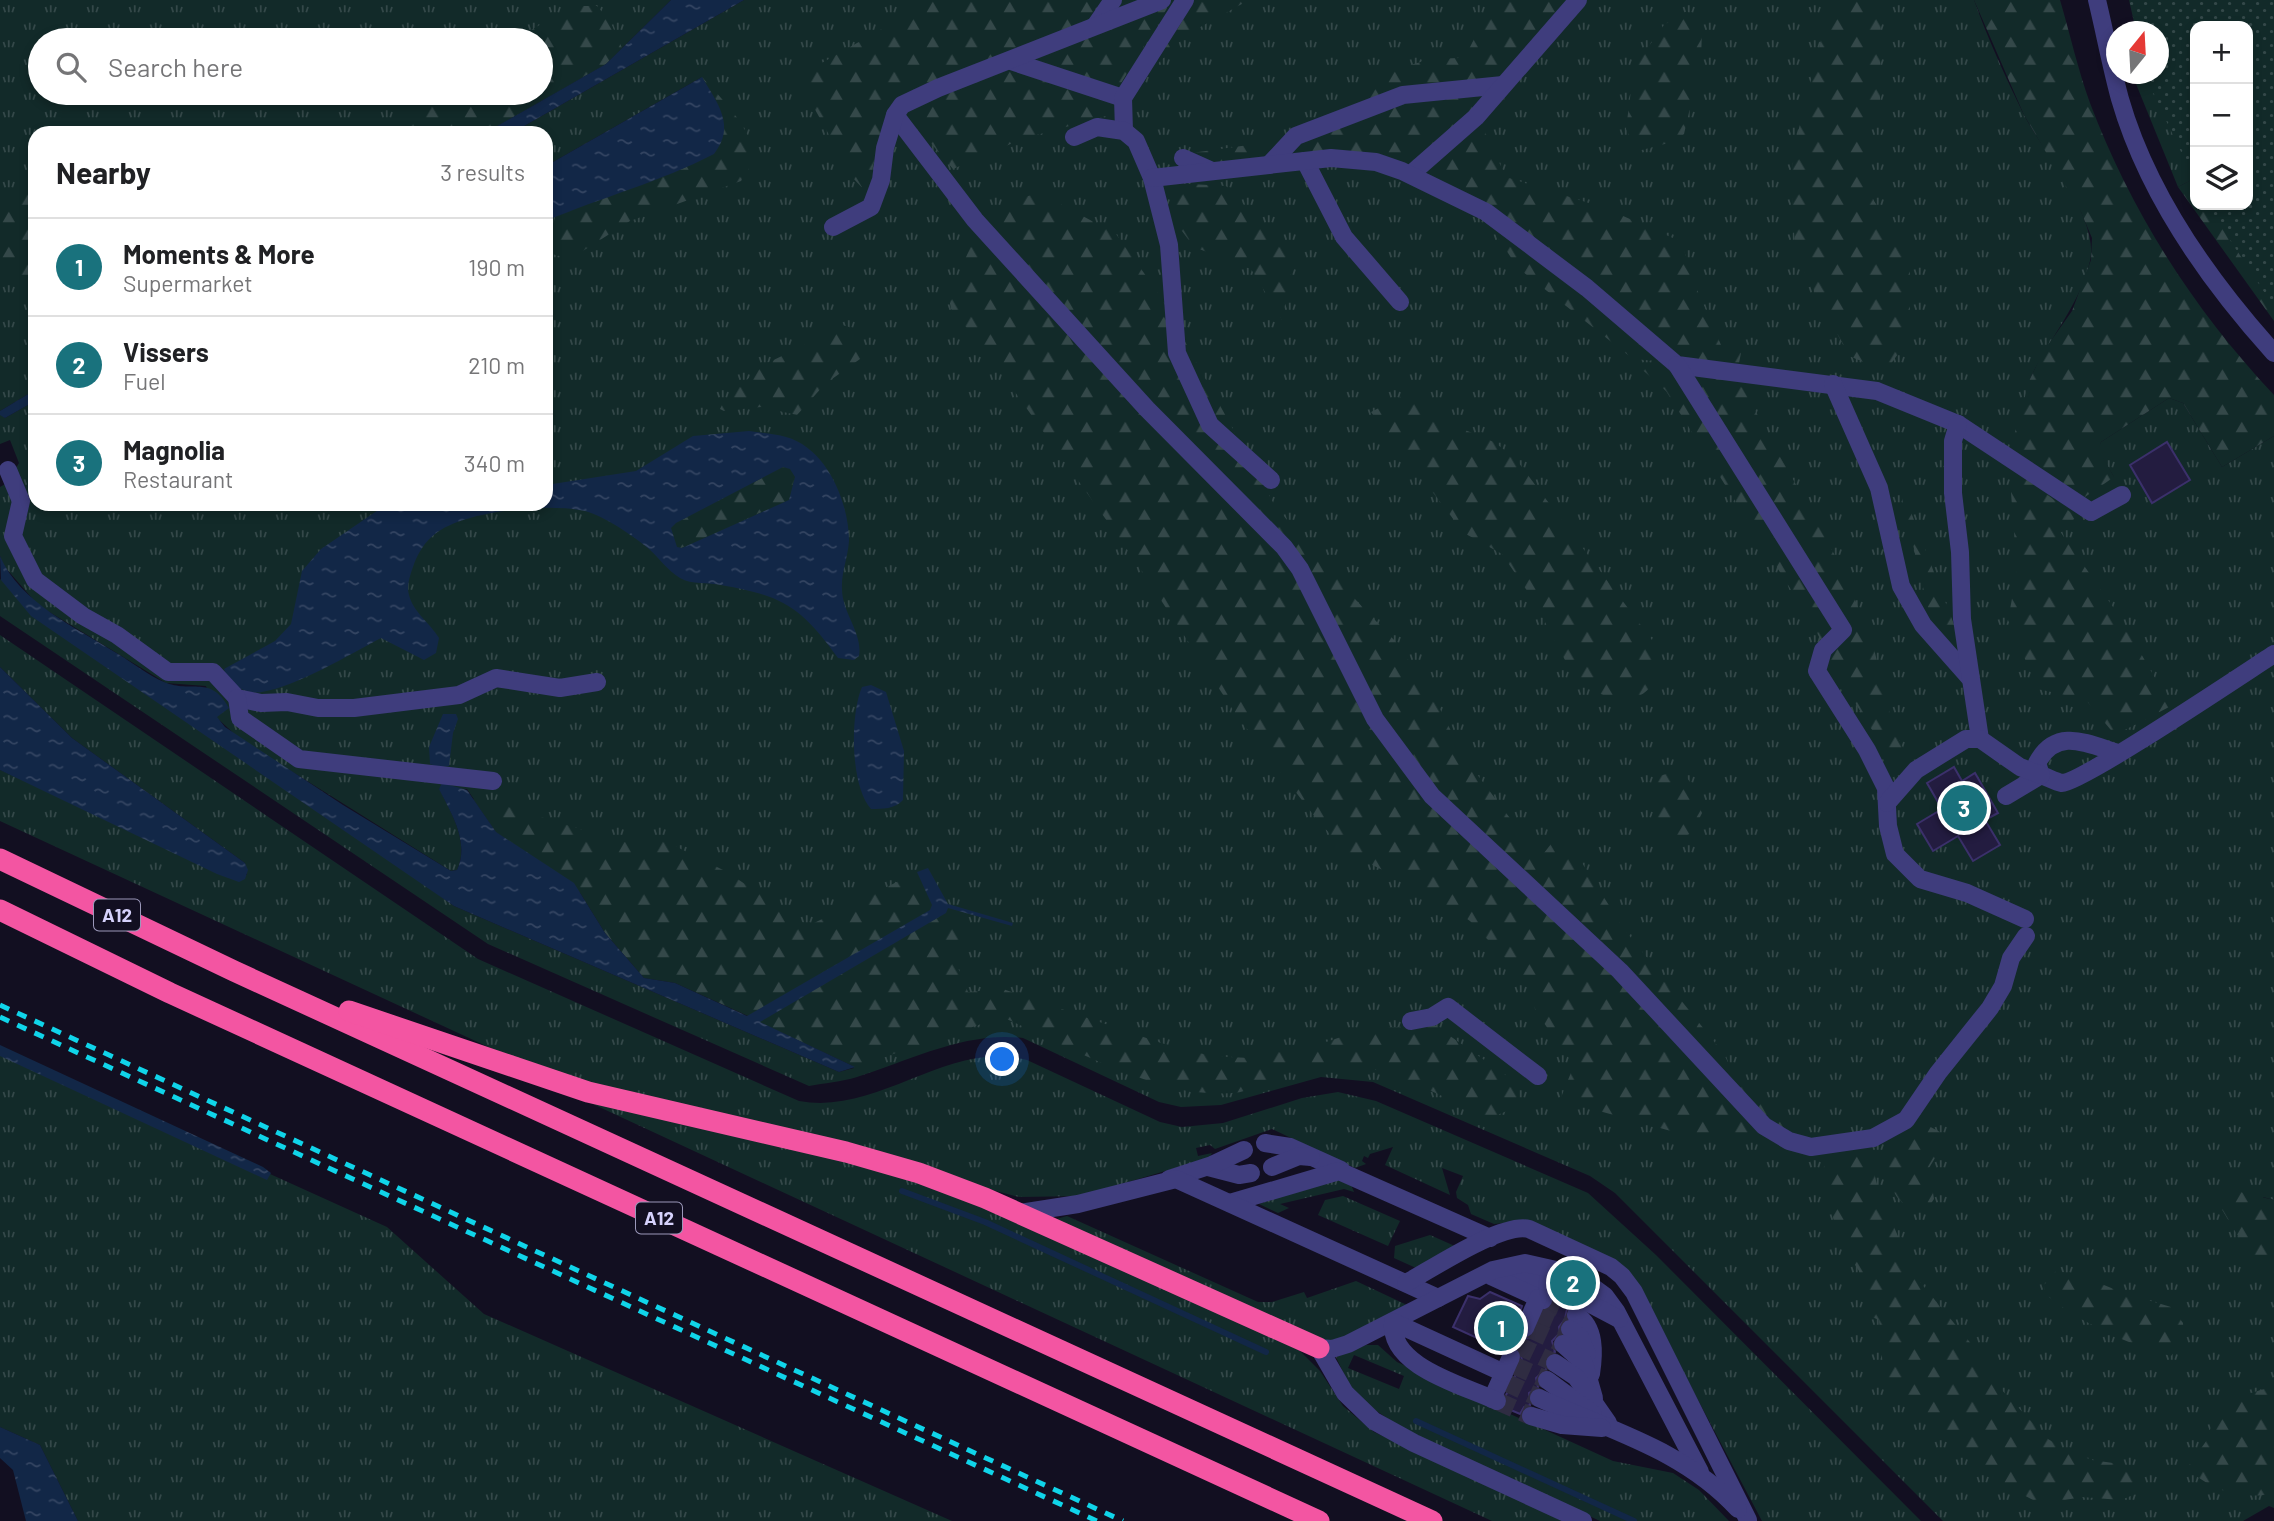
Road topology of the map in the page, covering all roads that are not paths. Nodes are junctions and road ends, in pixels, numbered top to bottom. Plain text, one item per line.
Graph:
1 (1113, 0) edge
2 (1162, 0) edge
3 (1185, 0) edge
4 (1578, 0) edge
5 (2097, 0) edge
6 (1095, 26) junction
7 (1011, 61) junction
8 (1503, 85) junction
9 (1123, 98) junction
10 (895, 115) junction
11 (1124, 131) junction
12 (1073, 137) dead end
13 (1183, 158) dead end
14 (1305, 161) junction
15 (1269, 165) junction
16 (1212, 172) junction
17 (1411, 174) junction
18 (1152, 178) junction
19 (833, 227) dead end
20 (1400, 302) dead end
21 (2274, 353) edge
22 (1677, 365) junction
23 (1833, 383) junction
24 (1958, 424) junction
25 (8, 470) dead end
26 (1271, 480) dead end
27 (2122, 495) dead end
28 (2274, 654) edge
29 (1969, 677) junction
30 (597, 682) dead end
31 (237, 698) junction
32 (1980, 739) junction
33 (2118, 753) junction
34 (2041, 775) junction
35 (493, 781) dead end
36 (2006, 796) dead end
37 (1887, 803) junction
38 (0, 859) edge
39 (0, 910) edge
40 (234, 971) junction
41 (1412, 1021) dead end
42 (1538, 1076) dead end
43 (1265, 1143) dead end
44 (1244, 1150) dead end
45 (1317, 1159) junction
46 (1208, 1167) junction
47 (1272, 1167) dead end
48 (1251, 1173) dead end
49 (1353, 1175) junction
50 (1160, 1181) junction
51 (1230, 1203) junction
52 (1020, 1213) junction
53 (1490, 1238) junction
54 (1485, 1273) junction
55 (1406, 1283) junction
56 (1438, 1298) junction
57 (1577, 1315) junction
58 (1393, 1322) junction
59 (1319, 1348) junction
60 (1555, 1363) tunnel mouth
61 (1591, 1378) junction
62 (1547, 1380) tunnel mouth
63 (1539, 1398) tunnel mouth
64 (1597, 1412) junction
65 (1531, 1416) tunnel mouth
66 (1620, 1430) junction
67 (1702, 1475) junction
68 (1748, 1520) edge
69 (1319, 1521) edge
70 (1432, 1521) edge
71 (1583, 1521) edge

1 - 6 street
2 - 6 street
3 - 9 street
4 - 8 street
5 - 21 street
6 - 7 street
7 - 9 street
7 - 10 street
8 - 15 street
8 - 17 street
9 - 11 street
10 - 19 street
10 - 37 street
11 - 12 street
11 - 18 street
13 - 16 street
14 - 15 street
14 - 17 street
14 - 20 street
15 - 16 street
16 - 18 street
17 - 22 street
18 - 26 street
22 - 23 street
22 - 37 street
23 - 24 street
23 - 29 street
24 - 27 street
24 - 29 street
25 - 31 street
28 - 33 street
29 - 32 street
30 - 31 street
31 - 35 street
32 - 34 street
32 - 37 street
33 - 34 street
33 - 34 street
34 - 36 street
38 - 40 highway, A12
39 - 69 highway, A12
40 - 52 highway, A12
40 - 70 highway, A12
41 - 42 street
43 - 45 street
44 - 46 street
45 - 47 street
45 - 49 street
46 - 48 street
46 - 50 street
49 - 51 street
49 - 53 street
50 - 51 street, A12
50 - 52 street, A12
51 - 55 street, A12
52 - 59 highway, A12
53 - 55 street
53 - 68 street
54 - 54 street
54 - 56 street
55 - 56 street, A12
56 - 58 street
57 - 61 street
57 - 61 street
57 - 67 street
58 - 58 street
58 - 59 street
59 - 71 street
60 - 64 street
61 - 64 street
62 - 66 street
63 - 66 street
64 - 66 street
65 - 66 street
66 - 67 street
67 - 68 street

